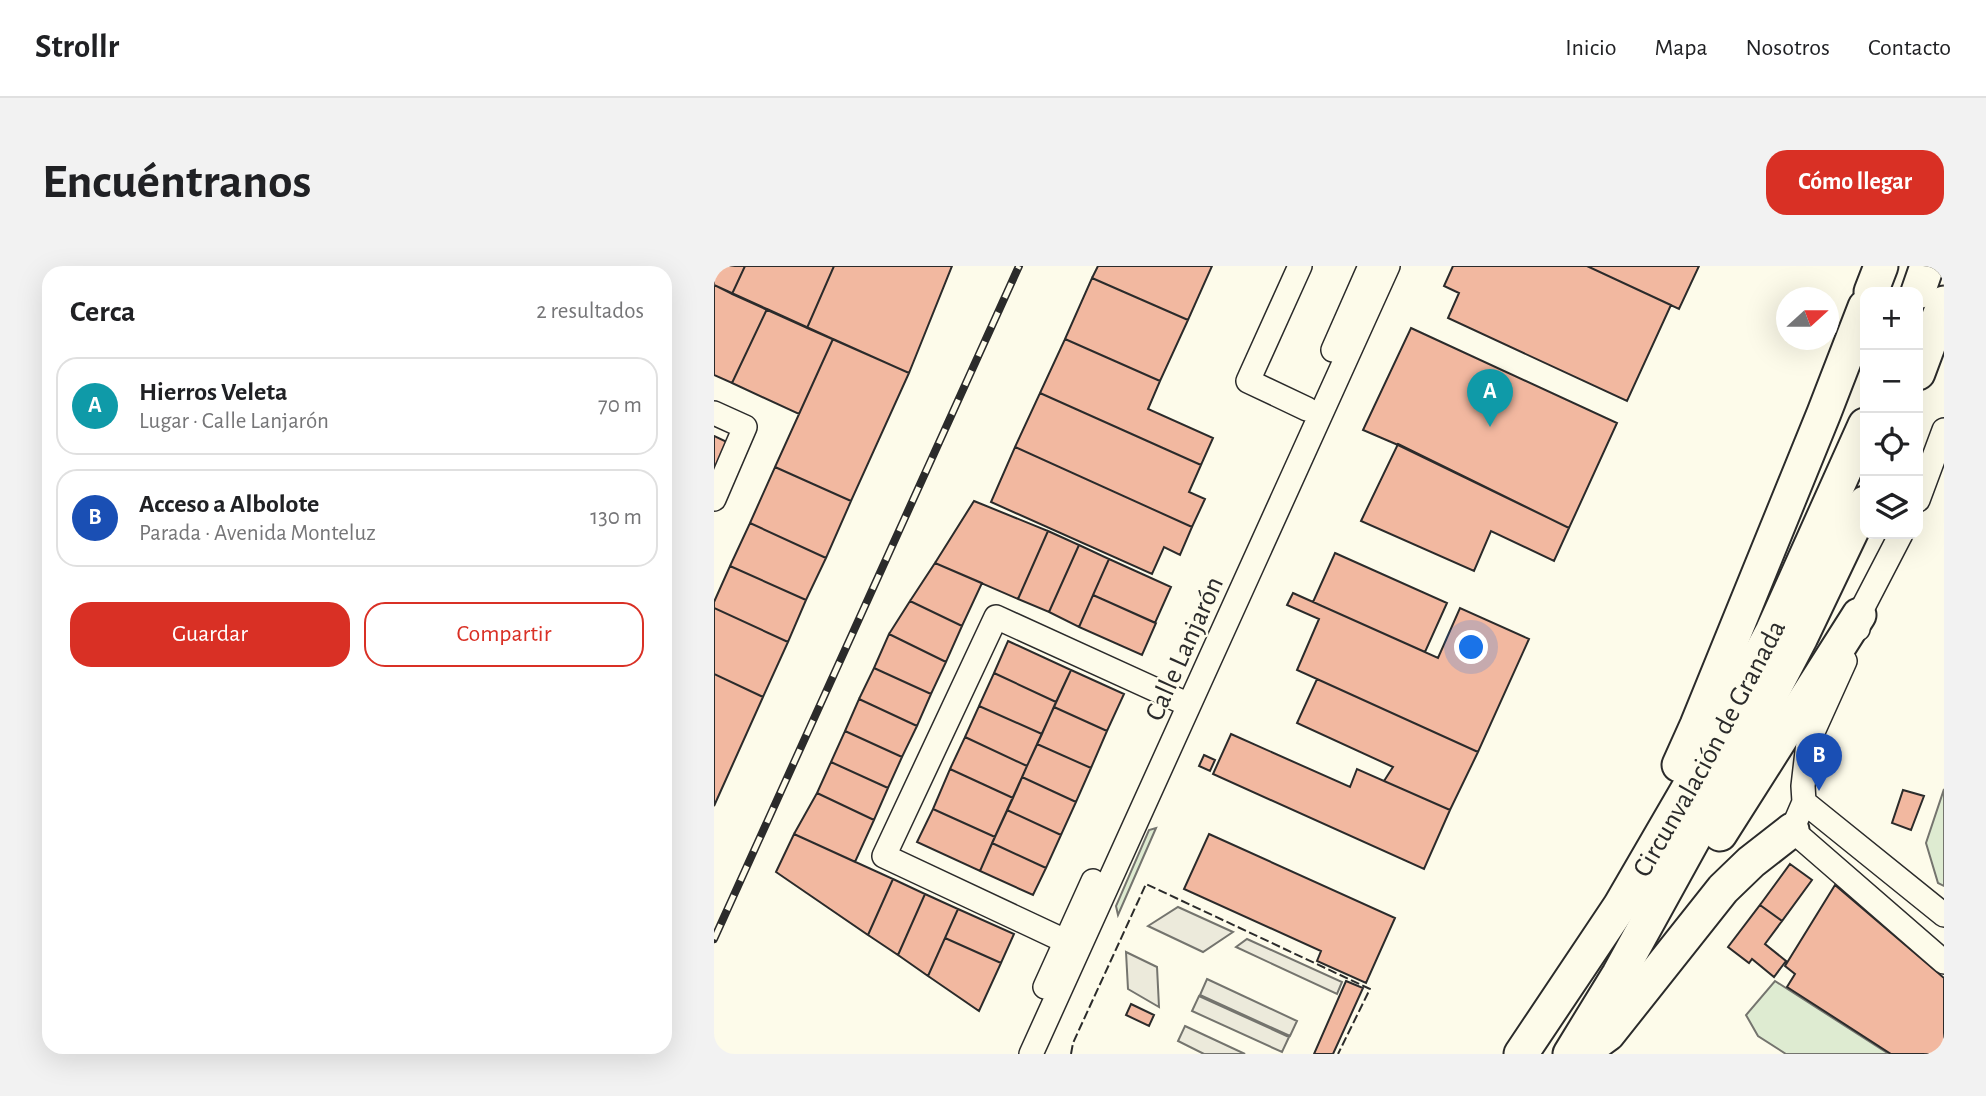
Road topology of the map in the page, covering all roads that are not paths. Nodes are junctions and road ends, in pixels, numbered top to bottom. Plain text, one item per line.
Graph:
1 (1300, 266) edge
2 (1370, 266) edge
3 (1388, 266) edge
4 (1881, 266) edge
5 (1927, 266) edge
6 (1873, 287) edge
7 (1920, 287) edge
8 (1944, 303) edge
9 (1860, 320) edge
10 (1923, 360) edge
11 (1307, 409) junction
12 (714, 413) edge
13 (1944, 430) edge
14 (1860, 436) edge
15 (1923, 487) edge
16 (714, 499) edge
17 (1860, 513) edge
18 (1898, 539) edge
19 (1859, 615) junction
20 (1183, 702) junction
21 (1798, 816) junction
22 (1620, 906) junction
23 (1944, 915) edge
24 (1065, 942) junction
25 (1944, 962) edge
26 (1619, 974) junction
27 (1016, 1054) edge
28 (1031, 1054) edge
29 (1521, 1054) edge
30 (1570, 1054) edge
31 (1581, 1054) edge

1 - 11 street
2 - 11 street, Calle Lanjarón
3 - 20 street, Calle Lanjarón
4 - 6 highway
5 - 7 highway
8 - 10 highway
9 - 22 highway
11 - 20 street, Calle Lanjarón
12 - 16 street
13 - 15 street
14 - 22 highway, Circunvalación de Granada
17 - 26 highway, Circunvalación de Granada
18 - 19 street
19 - 21 street
19 - 26 highway
20 - 24 street, Calle Lanjarón
20 - 24 street, Calle Lanjarón
20 - 28 street, Calle Lanjarón
21 - 23 street
21 - 25 street
21 - 31 highway
22 - 29 highway, Circunvalación de Granada
24 - 27 street, Calle Lanjarón
26 - 30 highway, Circunvalación de Granada

